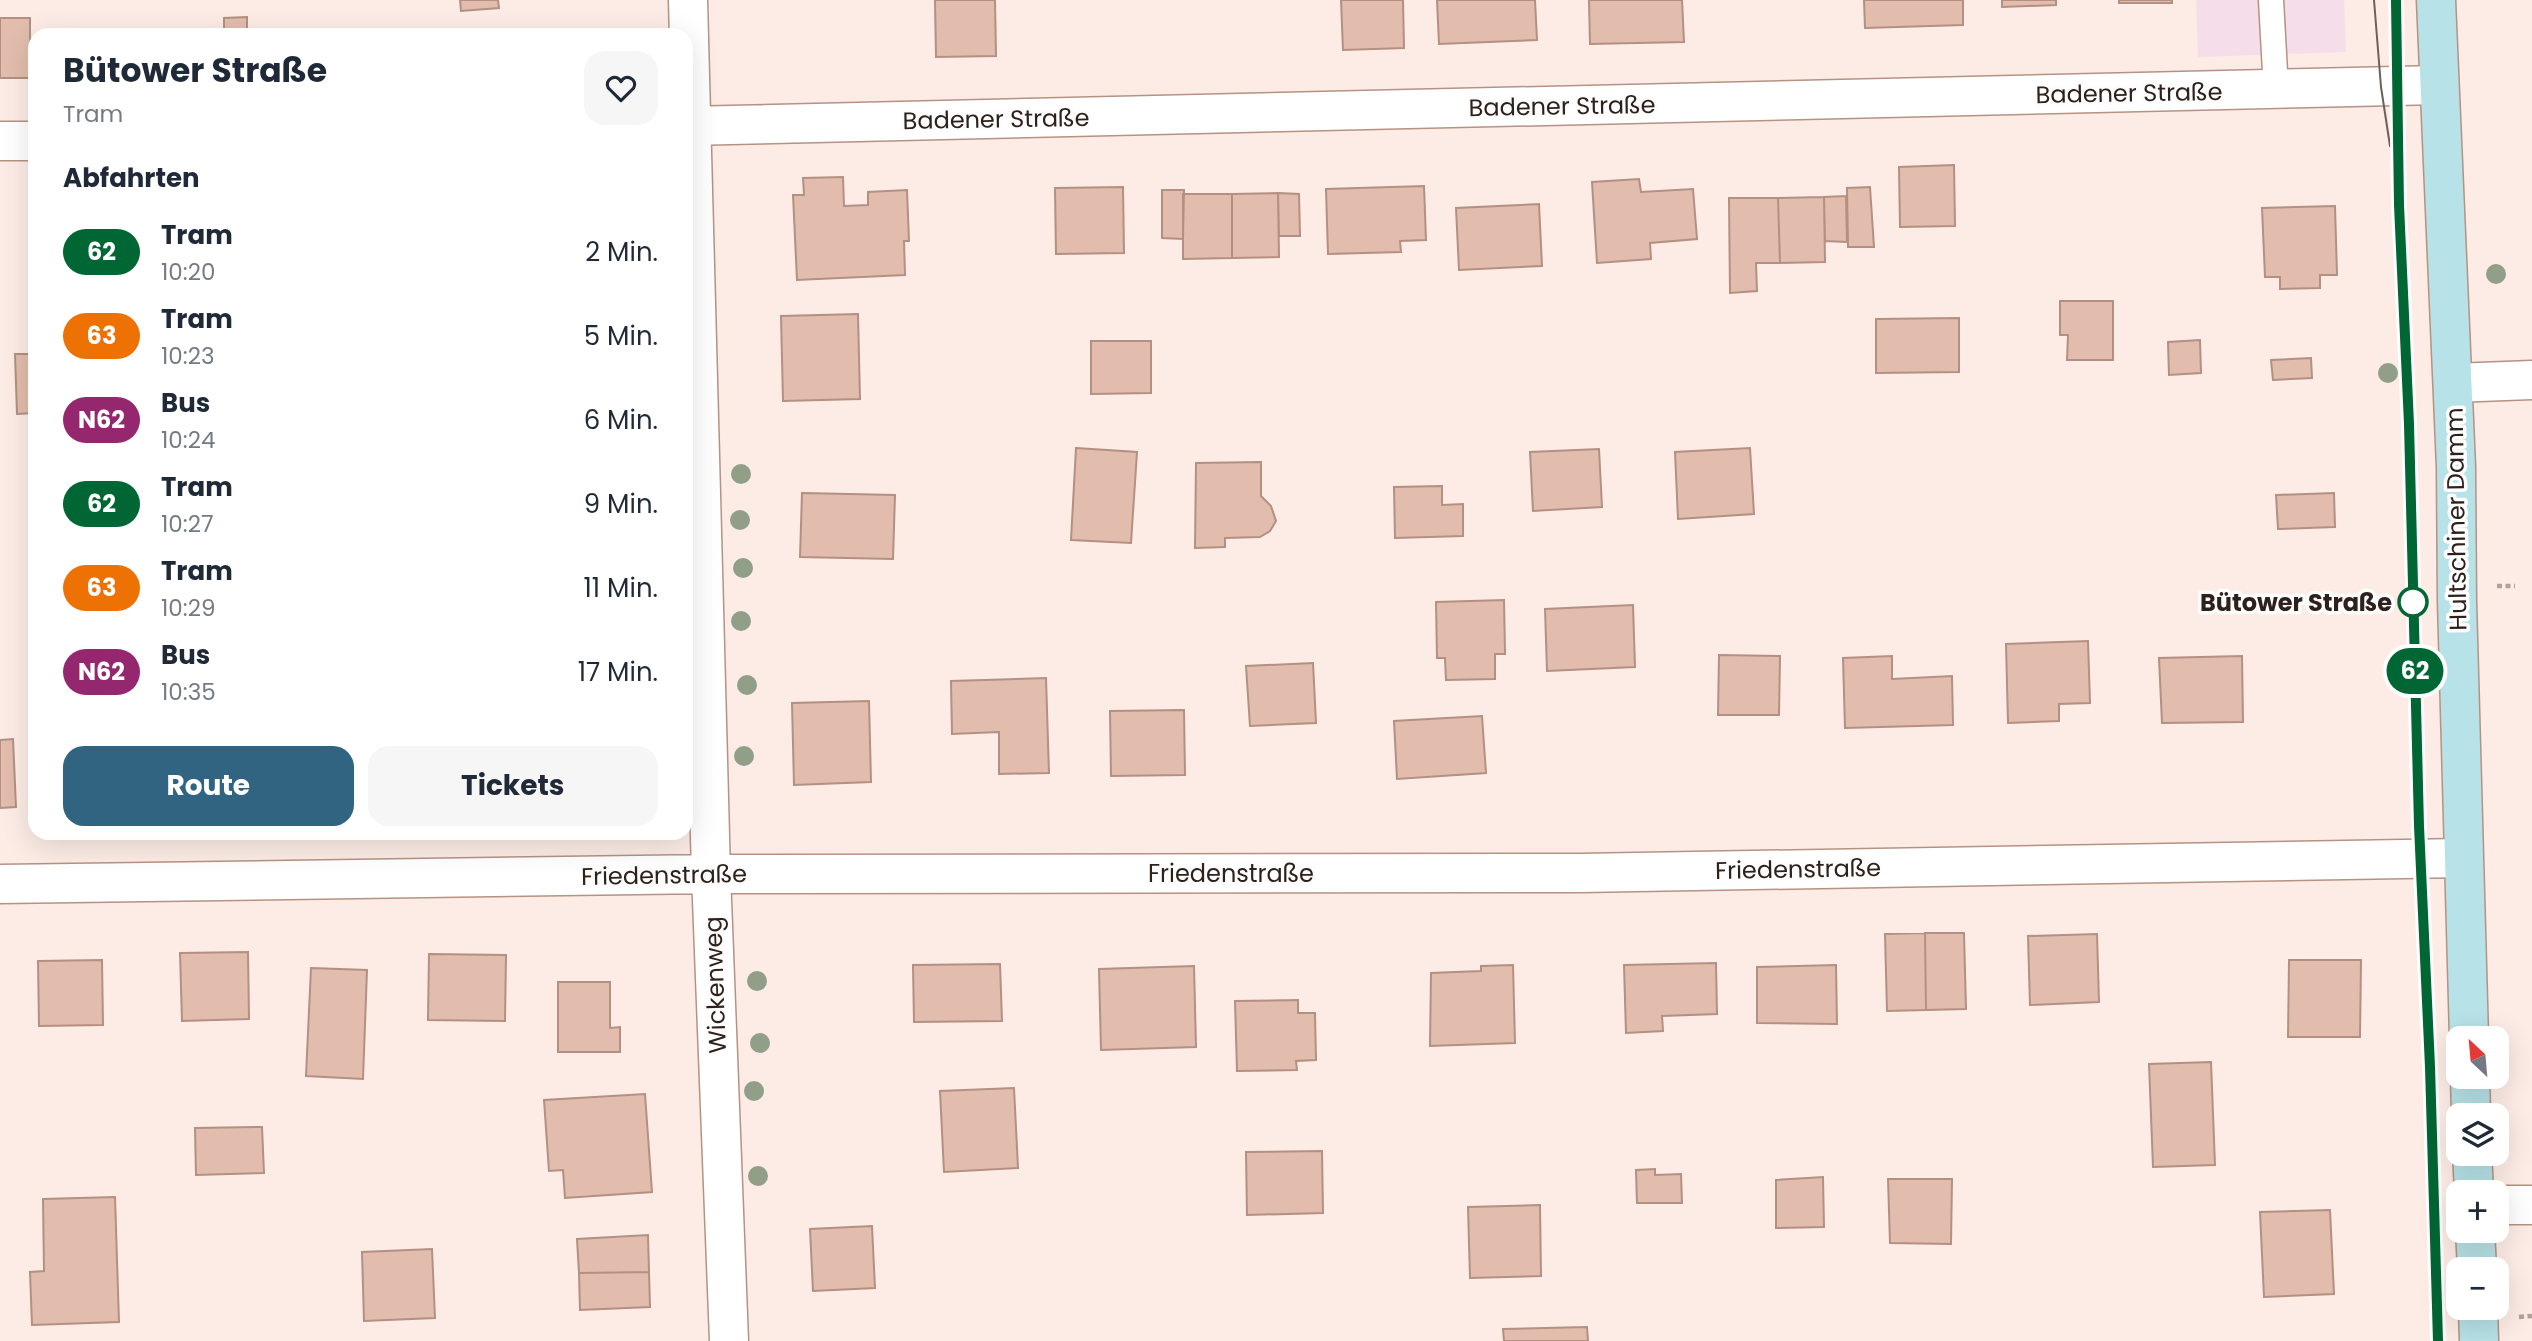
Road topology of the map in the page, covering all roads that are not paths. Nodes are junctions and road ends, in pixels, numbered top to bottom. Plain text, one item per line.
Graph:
1 (688, 0) edge
2 (2271, 0) edge
3 (2436, 0) edge
4 (688, 28) edge
5 (2439, 85) junction
6 (2276, 90) junction
7 (693, 126) edge
8 (0, 141) edge
9 (28, 141) edge
10 (693, 262) edge
11 (2532, 380) edge
12 (2453, 383) junction
13 (2463, 858) junction
14 (711, 874) junction
15 (0, 884) edge
16 (2469, 1026) edge
17 (2509, 1205) edge
18 (2532, 1205) edge
19 (2478, 1320) edge
20 (729, 1341) edge
21 (2479, 1341) edge

1 - 4 street, Wickenweg
2 - 6 lane
3 - 5 main road, Hultschiner Damm
5 - 6 street, Badener Straße
5 - 12 main road, Hultschiner Damm
6 - 7 street, Badener Straße
8 - 9 street
10 - 14 street, Wickenweg
11 - 12 street
12 - 13 main road, Hultschiner Damm
13 - 14 street, Friedenstraße
13 - 16 main road, Hultschiner Damm
14 - 15 street, Friedenstraße
14 - 20 street, Wickenweg
17 - 18 street
19 - 21 main road

